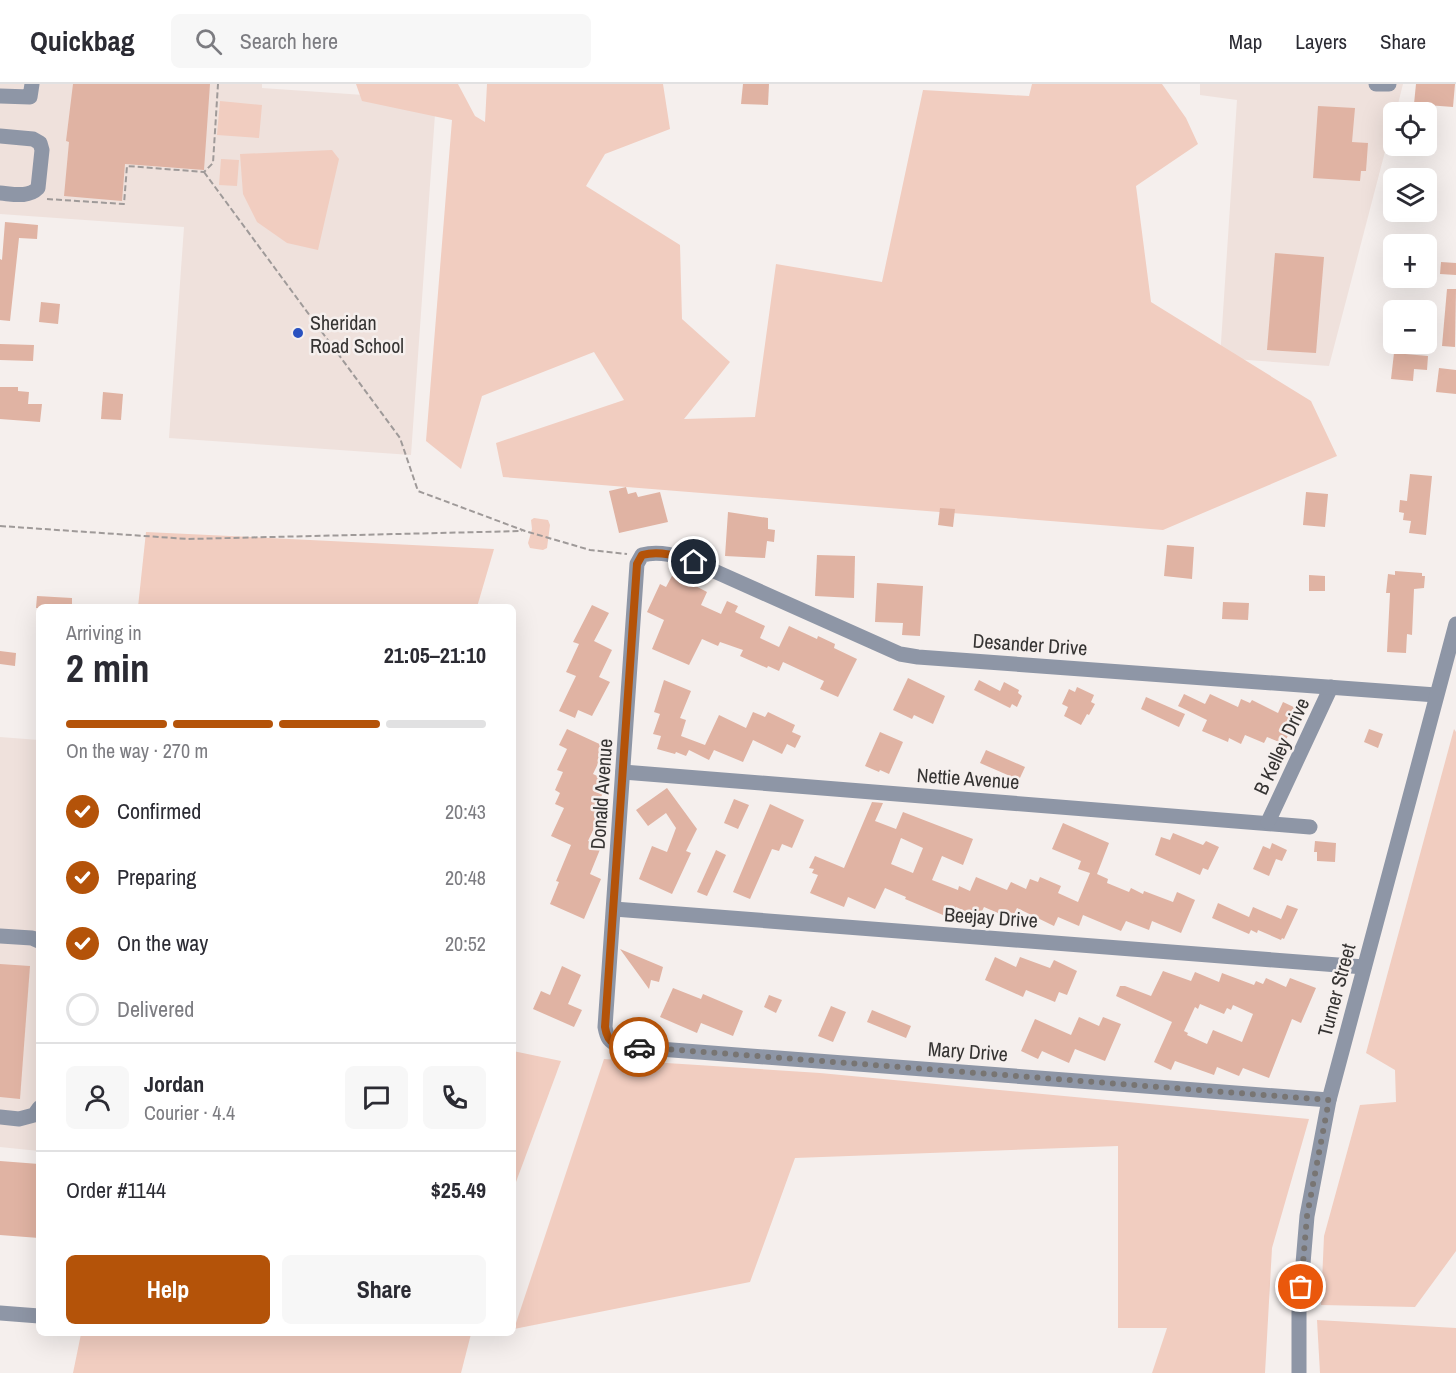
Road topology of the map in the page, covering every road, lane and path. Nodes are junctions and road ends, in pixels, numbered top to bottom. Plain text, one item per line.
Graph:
1 (32, 84) edge
2 (218, 84) edge
3 (1376, 84) edge
4 (1389, 84) edge
5 (2, 92) edge
6 (0, 136) edge
7 (204, 172) junction
8 (0, 193) edge
9 (33, 193) junction
10 (0, 526) edge
11 (525, 531) junction
12 (642, 555) junction
13 (1456, 624) edge
14 (1331, 687) junction
15 (1436, 695) junction
16 (623, 772) junction
17 (1268, 822) junction
18 (1310, 827) dead end
19 (614, 909) junction
20 (0, 936) edge
21 (36, 940) edge
22 (1364, 967) junction
23 (607, 1037) joint
24 (1329, 1100) junction
25 (36, 1112) edge
26 (0, 1117) edge
27 (0, 1313) edge
28 (36, 1316) edge
29 (1299, 1373) edge

1 - 5 street
2 - 7 path
3 - 4 street
6 - 9 street
7 - 9 path
7 - 11 path
8 - 9 street
10 - 11 path
11 - 12 path
12 - 14 street, Desander Drive
12 - 16 street, Donald Avenue
13 - 15 street, Turner Street
14 - 15 street, Desander Drive
14 - 17 street, B Kelley Drive
15 - 22 street, Turner Street
16 - 17 street, Nettie Avenue
16 - 19 street, Donald Avenue
17 - 18 street, Nettie Avenue
19 - 22 street, Beejay Drive
19 - 23 street, Donald Avenue
20 - 21 street
22 - 24 street, Turner Street
23 - 24 street, Mary Drive
24 - 29 street, Turner Street
25 - 26 street
27 - 28 street

